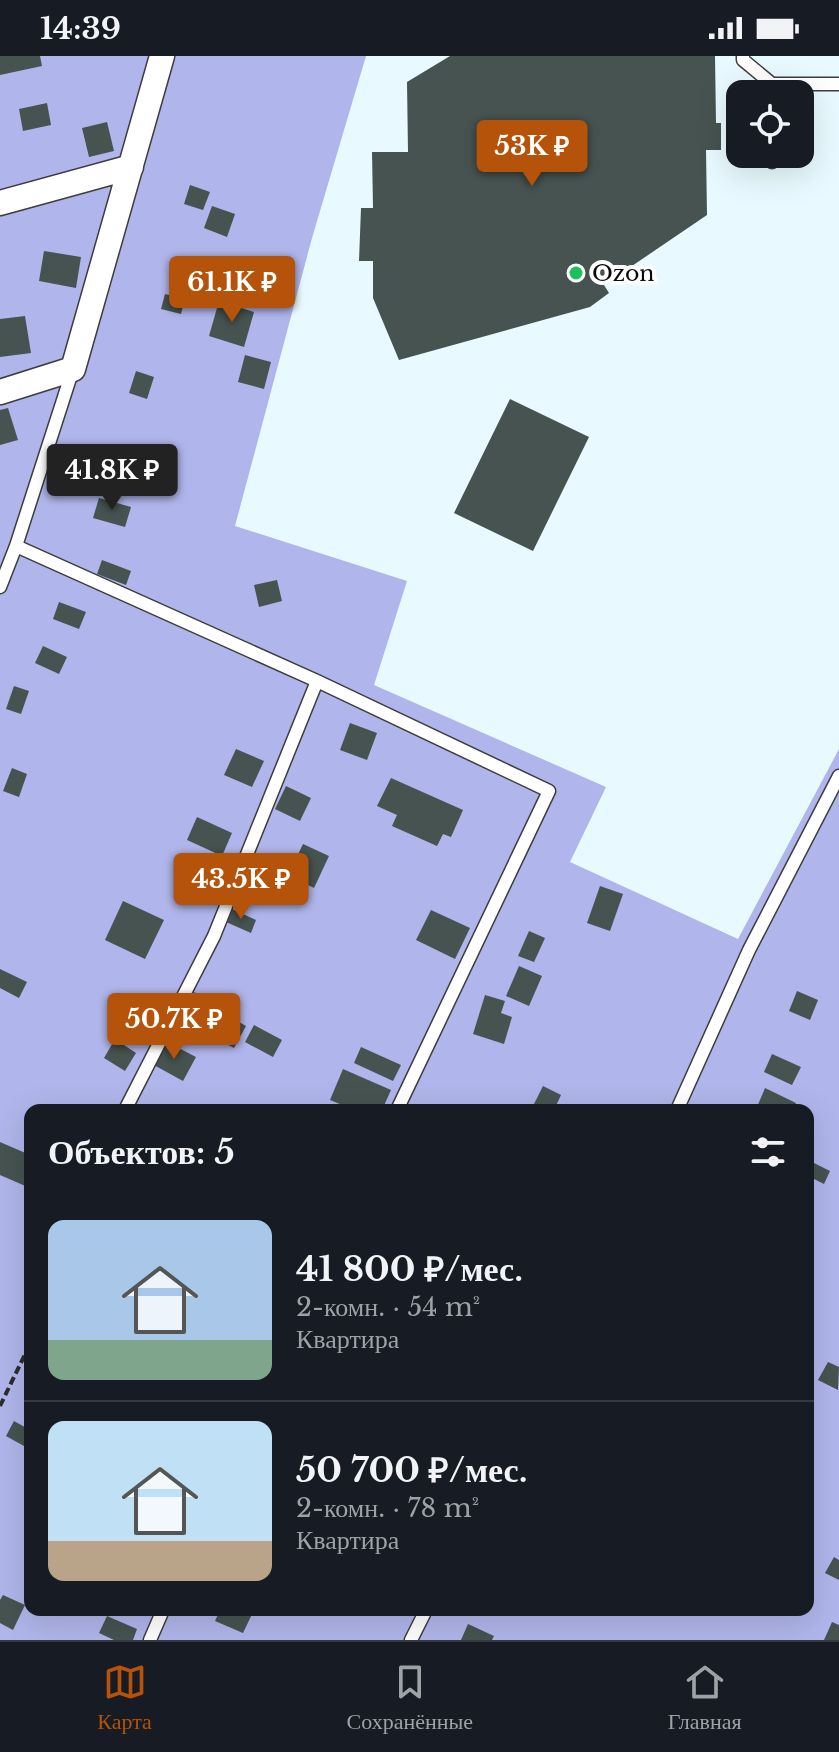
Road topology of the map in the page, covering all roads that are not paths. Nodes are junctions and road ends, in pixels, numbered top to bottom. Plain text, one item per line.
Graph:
1 (162, 56) edge
2 (743, 56) edge
3 (763, 80) edge
4 (839, 84) edge
5 (814, 86) edge
6 (131, 167) junction
7 (0, 203) edge
8 (73, 369) junction
9 (0, 392) edge
10 (16, 546) junction
11 (0, 587) edge
12 (317, 681) junction
13 (839, 776) edge
14 (128, 1104) edge
15 (400, 1104) edge
16 (680, 1104) edge
17 (160, 1616) edge
18 (423, 1616) edge
19 (150, 1640) edge
20 (411, 1640) edge

1 - 6 street
2 - 3 lane
4 - 5 lane
6 - 7 street
6 - 8 street
8 - 9 street
8 - 10 lane
10 - 11 lane
10 - 12 lane
12 - 14 lane
12 - 15 lane
13 - 16 lane
17 - 19 lane
18 - 20 lane

